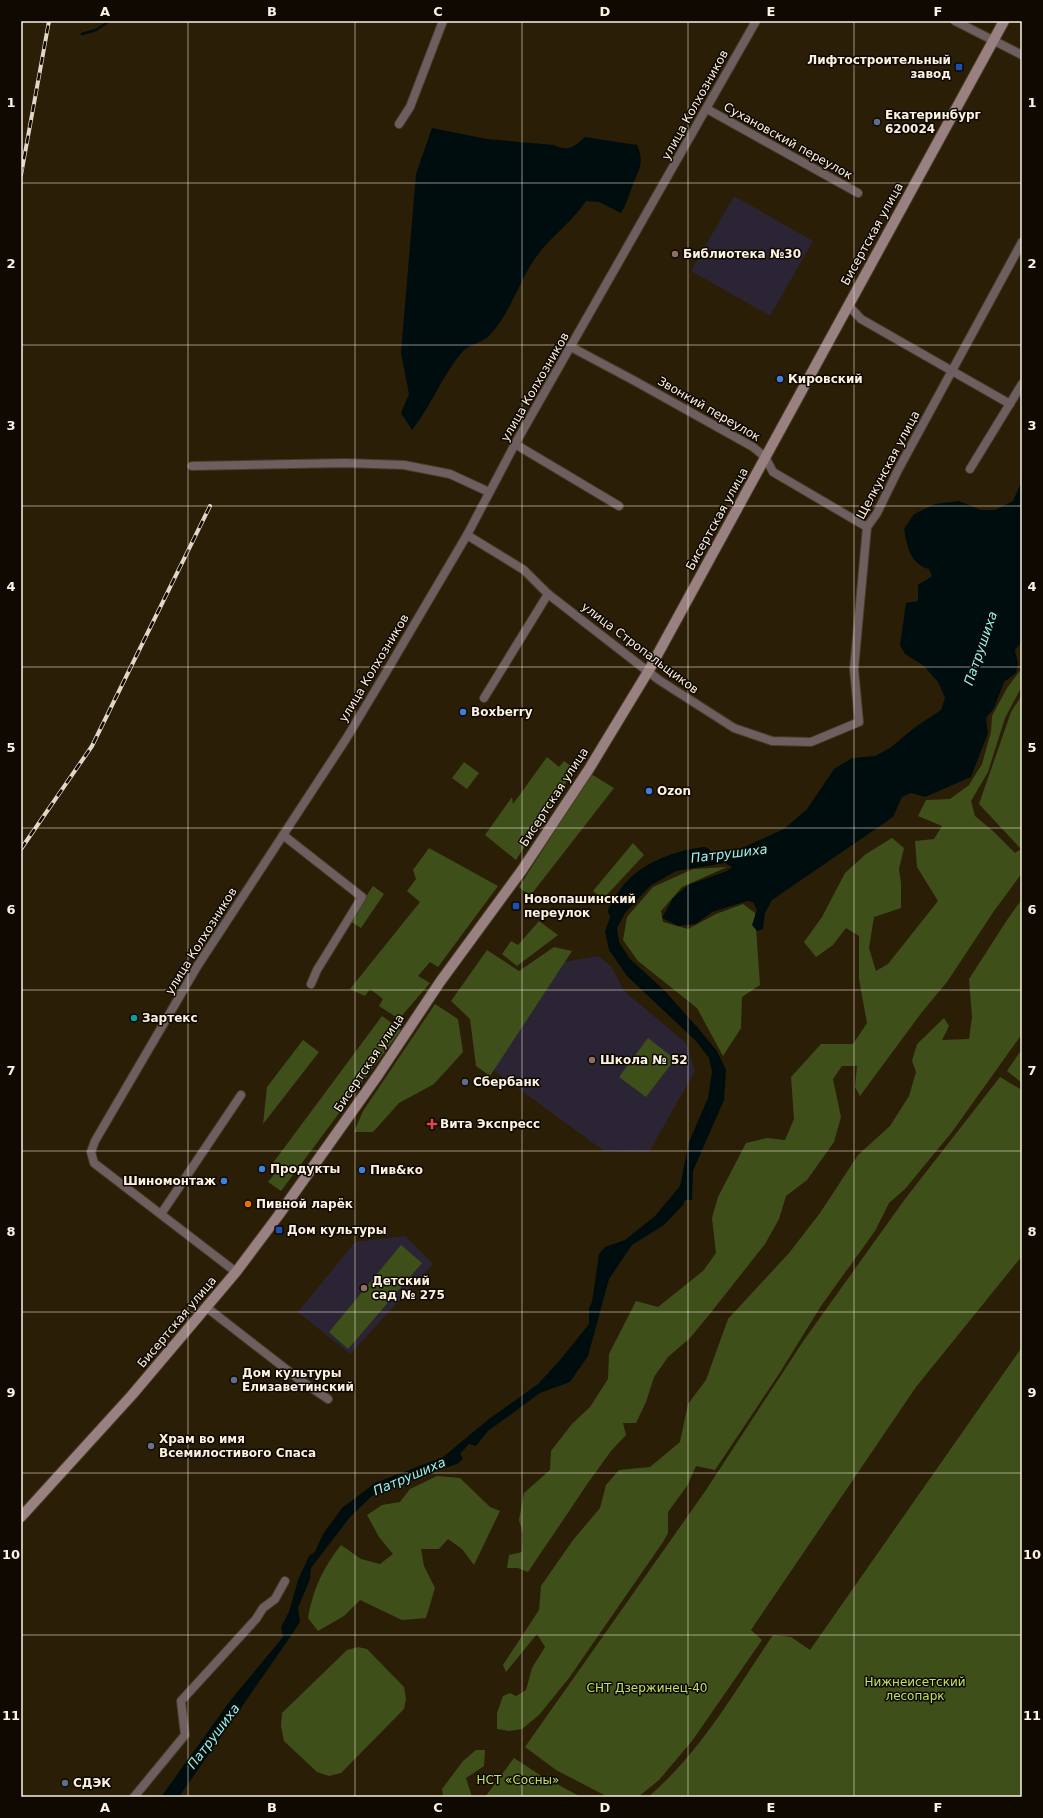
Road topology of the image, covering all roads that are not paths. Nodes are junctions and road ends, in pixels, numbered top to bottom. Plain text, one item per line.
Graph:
1 (443, 21) edge
2 (756, 21) edge
3 (956, 21) edge
4 (1004, 21) edge
5 (994, 41) junction
6 (1022, 55) edge
7 (707, 109) junction
8 (399, 124) dead end
9 (858, 194) dead end
10 (1022, 242) edge
11 (848, 305) junction
12 (571, 347) junction
13 (951, 371) junction
14 (1022, 384) edge
15 (1010, 404) junction
16 (515, 444) junction
17 (765, 458) junction
18 (192, 466) dead end
19 (970, 469) dead end
20 (489, 492) junction
21 (619, 506) dead end
22 (868, 527) junction
23 (467, 535) junction
24 (548, 594) junction
25 (649, 670) junction
26 (484, 698) dead end
27 (859, 722) joint
28 (283, 835) junction
29 (311, 984) dead end
30 (241, 1095) dead end
31 (161, 1214) junction
32 (236, 1272) junction
33 (206, 1307) junction
34 (328, 1399) dead end
35 (21, 1517) edge
36 (286, 1581) dead end
37 (134, 1797) edge

1 - 8 street
2 - 7 street, улица Колхозников
3 - 5 street
4 - 5 main road, Бисертская улица
5 - 6 street
5 - 11 main road, Бисертская улица
7 - 9 street, Сухановский переулок
7 - 12 street, улица Колхозников
10 - 13 street, Щелкунская улица
11 - 13 street
11 - 17 main road, Бисертская улица
12 - 16 street, улица Колхозников
12 - 17 street, Звонкий переулок
13 - 15 street
13 - 22 street, Щелкунская улица
14 - 15 street
15 - 19 street
16 - 20 street, улица Колхозников
16 - 21 street
17 - 22 street, Звонкий переулок
17 - 25 main road, Бисертская улица
18 - 20 street
20 - 23 street, улица Колхозников
22 - 27 street, Щелкунская улица
23 - 24 street, улица Стропальщиков
23 - 28 street, улица Колхозников
24 - 25 street, улица Стропальщиков
24 - 26 street
25 - 27 street, улица Стропальщиков
25 - 32 main road, Бисертская улица
28 - 29 street
28 - 31 street, улица Колхозников
30 - 31 street
31 - 32 street, улица Колхозников
32 - 33 main road, Бисертская улица
33 - 34 street
33 - 35 main road, Бисертская улица
36 - 37 street

